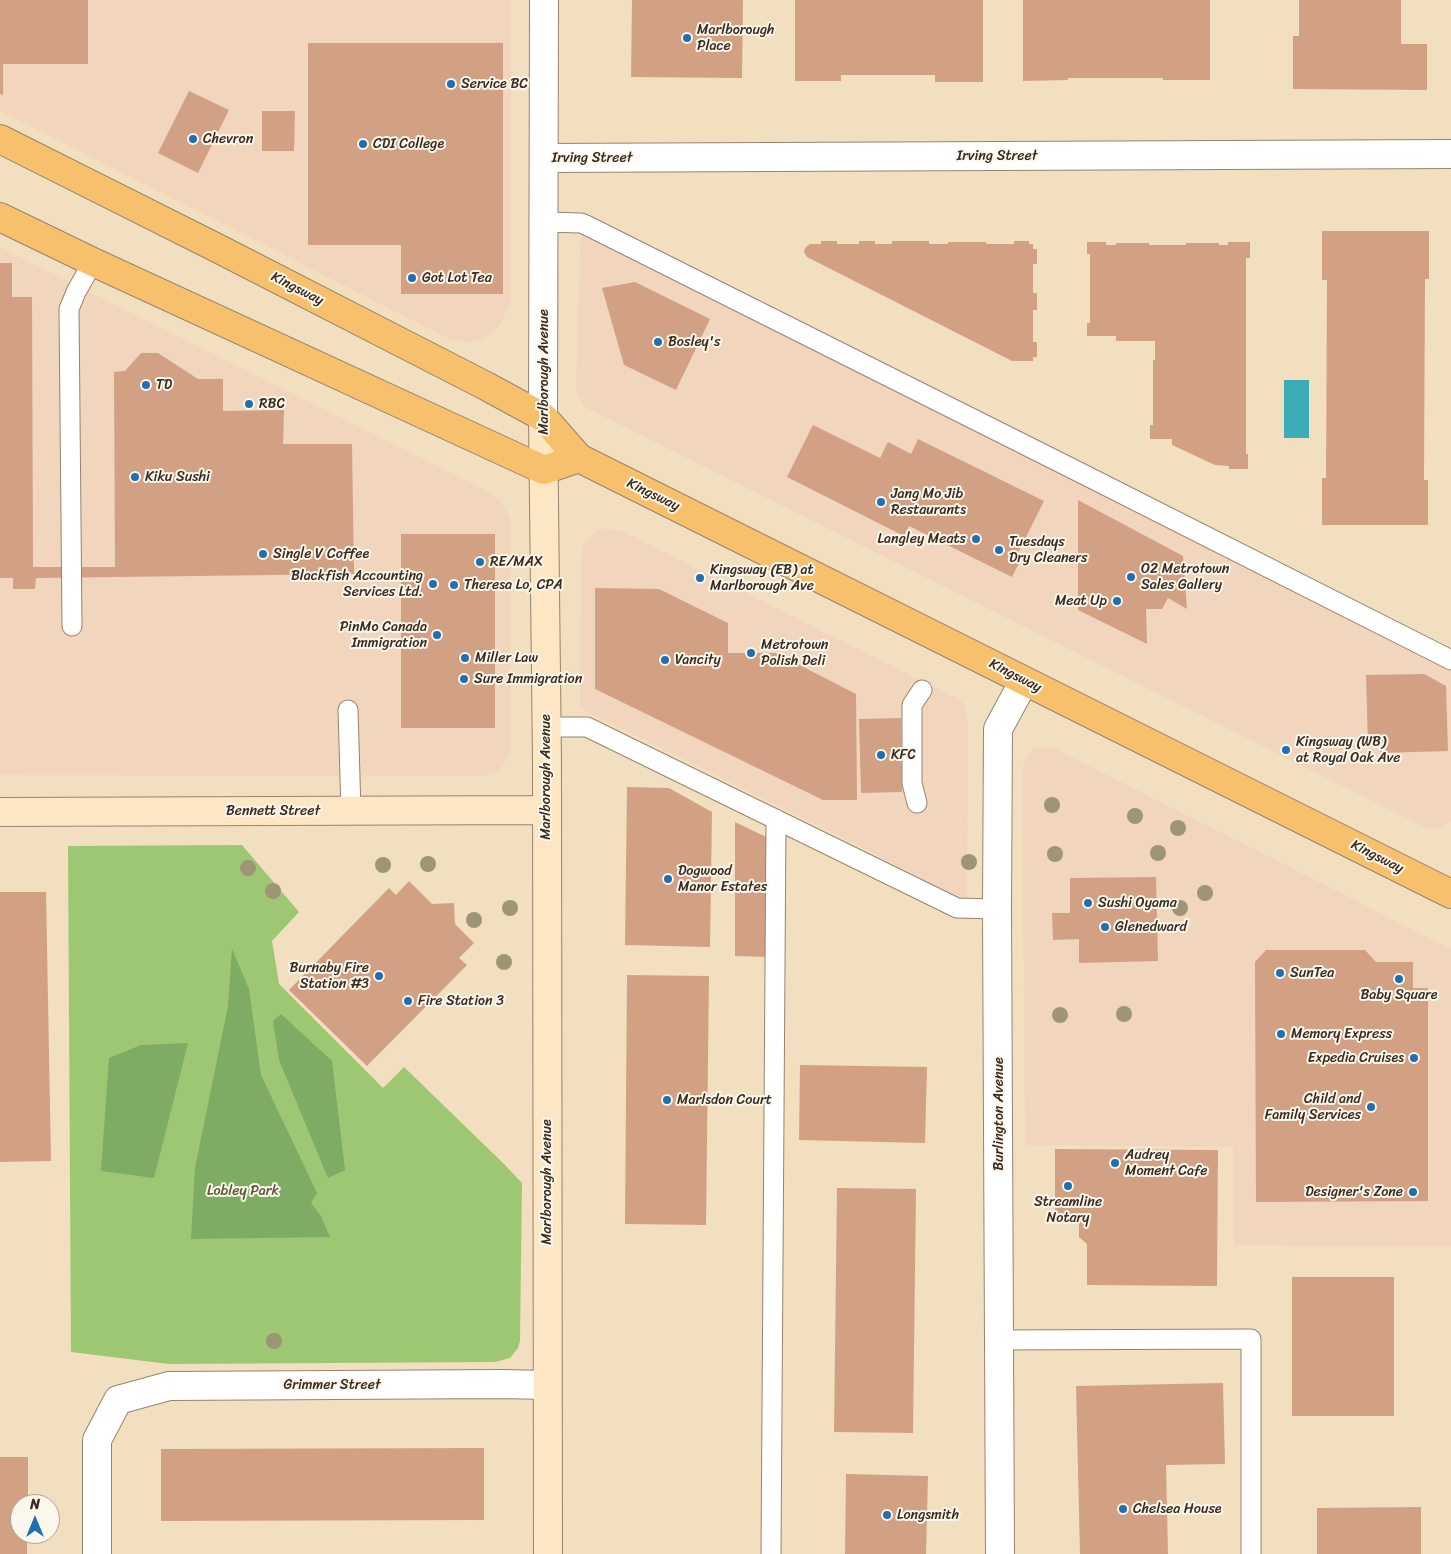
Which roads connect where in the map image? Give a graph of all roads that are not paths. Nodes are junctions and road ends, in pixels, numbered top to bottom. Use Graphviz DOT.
graph roads {
  1 [pos="544,0"];
  2 [pos="0,139"];
  3 [pos="1451,154"];
  4 [pos="544,158"];
  5 [pos="0,217"];
  6 [pos="544,222"];
  7 [pos="93,262"];
  8 [pos="543,417"];
  9 [pos="579,458"];
  10 [pos="544,470"];
  11 [pos="72,626"];
  12 [pos="1451,660"];
  13 [pos="1024,681"];
  14 [pos="922,690"];
  15 [pos="348,710"];
  16 [pos="546,727"];
  17 [pos="917,803"];
  18 [pos="546,810"];
  19 [pos="351,811"];
  20 [pos="0,812"];
  21 [pos="776,819"];
  22 [pos="1451,894"];
  23 [pos="997,909"];
  24 [pos="999,1340"];
  25 [pos="548,1385"];
  26 [pos="97,1554"];
  27 [pos="548,1554"];
  28 [pos="771,1554"];
  29 [pos="1000,1554"];
  30 [pos="1251,1554"];
  1 -- 4 [label="street, Marlborough Avenue"];
  2 -- 8 [label="main road, Kingsway"];
  3 -- 4 [label="street, Irving Street"];
  4 -- 6 [label="street, Marlborough Avenue"];
  5 -- 7 [label="main road"];
  6 -- 8 [label="street, Marlborough Avenue"];
  6 -- 12 [label="lane"];
  7 -- 10 [label="main road"];
  7 -- 11 [label="lane"];
  8 -- 9 [label="main road, Kingsway"];
  8 -- 10 [label="street, Marlborough Avenue"];
  9 -- 10 [label="main road"];
  9 -- 13 [label="main road, Kingsway"];
  10 -- 16 [label="street, Marlborough Avenue"];
  13 -- 22 [label="main road, Kingsway"];
  13 -- 23 [label="street, Burlington Avenue"];
  14 -- 17 [label="lane"];
  15 -- 19 [label="lane"];
  16 -- 18 [label="street, Marlborough Avenue"];
  16 -- 21 [label="lane"];
  18 -- 19 [label="street, Bennett Street"];
  18 -- 25 [label="street, Marlborough Avenue"];
  19 -- 20 [label="street, Bennett Street"];
  21 -- 23 [label="lane"];
  21 -- 28 [label="lane"];
  23 -- 24 [label="street, Burlington Avenue"];
  24 -- 29 [label="street, Burlington Avenue"];
  24 -- 30 [label="lane"];
  25 -- 26 [label="street, Grimmer Street"];
  25 -- 27 [label="street, Marlborough Avenue"];
}
